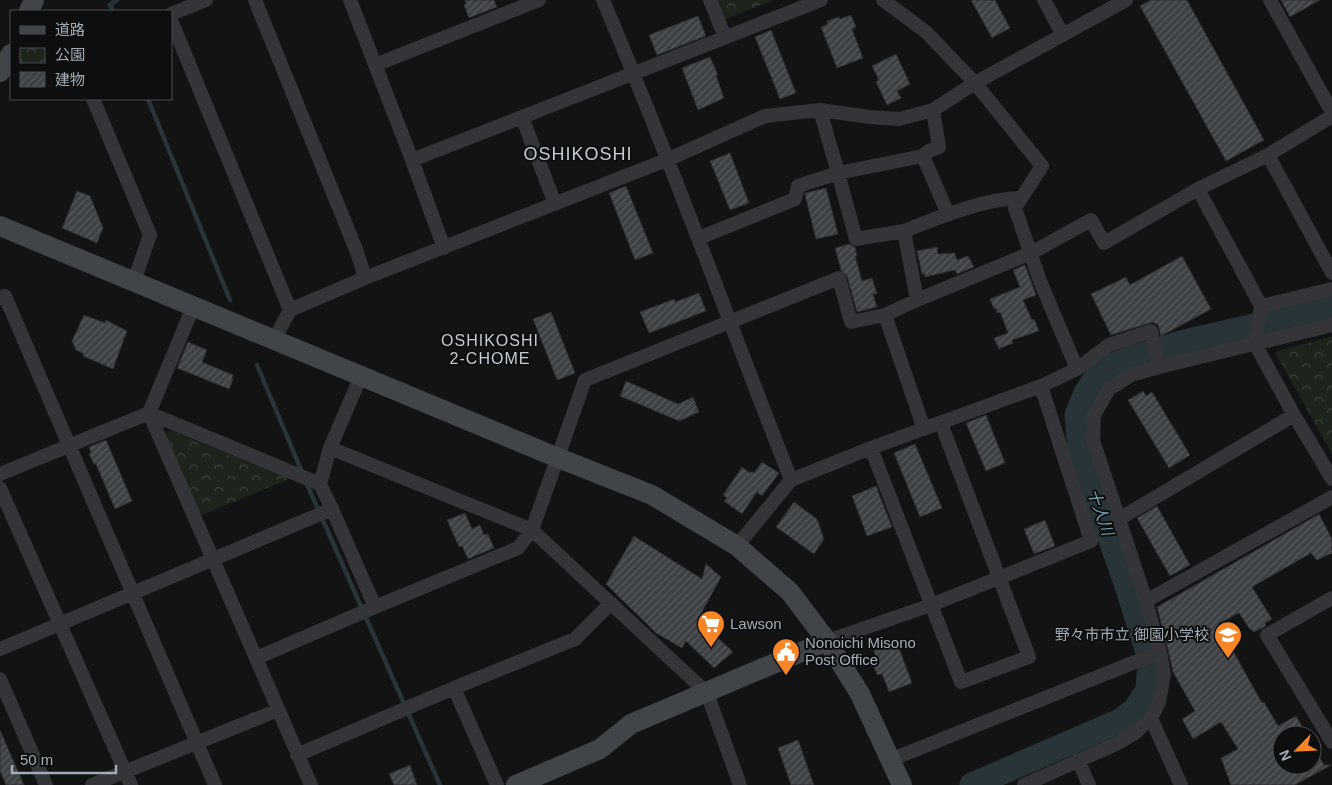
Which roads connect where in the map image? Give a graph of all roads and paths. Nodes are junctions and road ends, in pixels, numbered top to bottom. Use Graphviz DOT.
graph roads {
  1 [pos="206,0"];
  2 [pos="255,0"];
  3 [pos="350,0"];
  4 [pos="539,0"];
  5 [pos="604,0"];
  6 [pos="710,0"];
  7 [pos="821,0"];
  8 [pos="883,0"];
  9 [pos="1044,0"];
  10 [pos="1126,0"];
  11 [pos="1270,0"];
  12 [pos="172,14"];
  13 [pos="172,22"];
  14 [pos="1063,35"];
  15 [pos="725,38"];
  16 [pos="10,57"];
  17 [pos="375,65"];
  18 [pos="0,72"];
  19 [pos="634,73"];
  20 [pos="975,83"];
  21 [pos="93,100"];
  22 [pos="820,110"];
  23 [pos="932,110"];
  24 [pos="1332,112"];
  25 [pos="1332,116"];
  26 [pos="522,117"];
  27 [pos="1268,155"];
  28 [pos="923,156"];
  29 [pos="669,158"];
  30 [pos="412,160"];
  31 [pos="838,173"];
  32 [pos="1198,189"];
  33 [pos="1021,198"];
  34 [pos="555,204"];
  35 [pos="948,214"];
  36 [pos="0,226"];
  37 [pos="904,231"];
  38 [pos="699,238"];
  39 [pos="444,248"];
  40 [pos="1030,253"];
  41 [pos="1332,272"];
  42 [pos="365,278"];
  43 [pos="134,281"];
  44 [pos="1332,289"];
  45 [pos="0,298"];
  46 [pos="918,300"];
  47 [pos="193,307"];
  48 [pos="290,310"];
  49 [pos="1261,310"];
  50 [pos="885,315"];
  51 [pos="730,323"];
  52 [pos="1332,325"];
  53 [pos="274,340"];
  54 [pos="1256,340"];
  55 [pos="1158,364"];
  56 [pos="1077,369"];
  57 [pos="361,376"];
  58 [pos="1041,386"];
  59 [pos="149,413"];
  60 [pos="1294,415"];
  61 [pos="941,424"];
  62 [pos="924,430"];
  63 [pos="69,445"];
  64 [pos="330,448"];
  65 [pos="871,448"];
  66 [pos="556,457"];
  67 [pos="0,474"];
  68 [pos="1332,479"];
  69 [pos="791,480"];
  70 [pos="317,482"];
  71 [pos="0,488"];
  72 [pos="1332,498"];
  73 [pos="325,512"];
  74 [pos="1119,519"];
  75 [pos="532,530"];
  76 [pos="737,546"];
  77 [pos="213,559"];
  78 [pos="999,578"];
  79 [pos="132,593"];
  80 [pos="1332,598"];
  81 [pos="1146,601"];
  82 [pos="612,603"];
  83 [pos="931,605"];
  84 [pos="367,610"];
  85 [pos="59,624"];
  86 [pos="827,641"];
  87 [pos="0,649"];
  88 [pos="1156,654"];
  89 [pos="256,658"];
  90 [pos="0,680"];
  91 [pos="454,688"];
  92 [pos="707,693"];
  93 [pos="278,710"];
  94 [pos="1151,718"];
  95 [pos="1332,742"];
  96 [pos="197,743"];
  97 [pos="297,755"];
  98 [pos="890,760"];
  99 [pos="1078,760"];
  100 [pos="126,772"];
  101 [pos="46,785"];
  102 [pos="92,785"];
  103 [pos="131,785"];
  104 [pos="216,785"];
  105 [pos="311,785"];
  106 [pos="496,785"];
  107 [pos="516,785"];
  108 [pos="740,785"];
  109 [pos="902,785"];
  110 [pos="1024,785"];
  111 [pos="1090,785"];
  112 [pos="1181,785"];
  1 -- 12 [label="street"];
  2 -- 42 [label="street"];
  3 -- 17 [label="street"];
  4 -- 17 [label="street"];
  5 -- 19 [label="street"];
  6 -- 15 [label="street"];
  7 -- 15 [label="street"];
  8 -- 20 [label="street"];
  9 -- 14 [label="street"];
  10 -- 14 [label="street"];
  11 -- 24 [label="street"];
  13 -- 48 [label="street"];
  14 -- 20 [label="street"];
  15 -- 19 [label="street"];
  16 -- 18 [label="street"];
  17 -- 30 [label="street"];
  19 -- 26 [label="street"];
  19 -- 29 [label="street"];
  20 -- 23 [label="street"];
  20 -- 33 [label="street"];
  21 -- 43 [label="street"];
  22 -- 23 [label="street"];
  22 -- 29 [label="street"];
  22 -- 31 [label="street"];
  23 -- 28 [label="street"];
  25 -- 27 [label="street"];
  26 -- 30 [label="street"];
  26 -- 34 [label="street"];
  27 -- 32 [label="street"];
  27 -- 41 [label="street"];
  28 -- 31 [label="street"];
  28 -- 35 [label="street"];
  29 -- 34 [label="street"];
  29 -- 38 [label="street"];
  30 -- 39 [label="street"];
  31 -- 37 [label="street"];
  31 -- 38 [label="street"];
  32 -- 40 [label="street"];
  32 -- 49 [label="street"];
  33 -- 35 [label="street"];
  33 -- 40 [label="street"];
  34 -- 39 [label="street"];
  35 -- 37 [label="street"];
  36 -- 43 [label="street"];
  37 -- 46 [label="street"];
  38 -- 51 [label="street"];
  39 -- 42 [label="street"];
  40 -- 46 [label="street"];
  40 -- 56 [label="street"];
  42 -- 48 [label="street"];
  43 -- 47 [label="street"];
  44 -- 49 [label="street"];
  45 -- 63 [label="street"];
  46 -- 50 [label="street"];
  47 -- 53 [label="street"];
  47 -- 59 [label="street"];
  48 -- 53 [label="street"];
  49 -- 54 [label="street"];
  50 -- 51 [label="street"];
  50 -- 62 [label="street"];
  51 -- 66 [label="street"];
  51 -- 69 [label="street"];
  52 -- 54 [label="street"];
  53 -- 57 [label="street"];
  54 -- 55 [label="street"];
  54 -- 60 [label="street"];
  55 -- 56 [label="street"];
  55 -- 74 [label="street"];
  56 -- 58 [label="street"];
  57 -- 64 [label="street"];
  57 -- 66 [label="street"];
  58 -- 61 [label="street"];
  58 -- 78 [label="street"];
  59 -- 63 [label="street"];
  59 -- 70 [label="street"];
  59 -- 77 [label="street"];
  60 -- 68 [label="street"];
  60 -- 74 [label="street"];
  61 -- 62 [label="street"];
  61 -- 78 [label="street"];
  62 -- 65 [label="street"];
  63 -- 67 [label="street"];
  63 -- 79 [label="street"];
  64 -- 70 [label="street"];
  64 -- 75 [label="street"];
  65 -- 69 [label="street"];
  65 -- 83 [label="street"];
  66 -- 75 [label="street"];
  66 -- 76 [label="street"];
  69 -- 76 [label="street"];
  70 -- 73 [label="street"];
  71 -- 85 [label="street"];
  72 -- 81 [label="street"];
  73 -- 77 [label="street"];
  73 -- 84 [label="street"];
  74 -- 81 [label="street"];
  75 -- 82 [label="street"];
  75 -- 84 [label="street"];
  76 -- 86 [label="street"];
  77 -- 79 [label="street"];
  77 -- 89 [label="street"];
  78 -- 83 [label="street"];
  78 -- 83 [label="street"];
  79 -- 85 [label="street"];
  79 -- 96 [label="street"];
  80 -- 95 [label="street"];
  81 -- 88 [label="street"];
  82 -- 91 [label="street"];
  82 -- 92 [label="street"];
  83 -- 86 [label="street"];
  84 -- 89 [label="street"];
  85 -- 87 [label="street"];
  85 -- 100 [label="street"];
  86 -- 92 [label="street"];
  86 -- 98 [label="street"];
  88 -- 94 [label="street"];
  88 -- 98 [label="street"];
  89 -- 93 [label="street"];
  90 -- 101 [label="street"];
  91 -- 97 [label="street"];
  91 -- 106 [label="street"];
  92 -- 107 [label="street"];
  92 -- 108 [label="street"];
  93 -- 96 [label="street"];
  93 -- 97 [label="street"];
  94 -- 99 [label="street"];
  94 -- 112 [label="street"];
  96 -- 100 [label="street"];
  96 -- 104 [label="street"];
  97 -- 105 [label="street"];
  98 -- 109 [label="street"];
  99 -- 110 [label="street"];
  99 -- 111 [label="street"];
  100 -- 102 [label="street"];
  100 -- 103 [label="street"];
}
